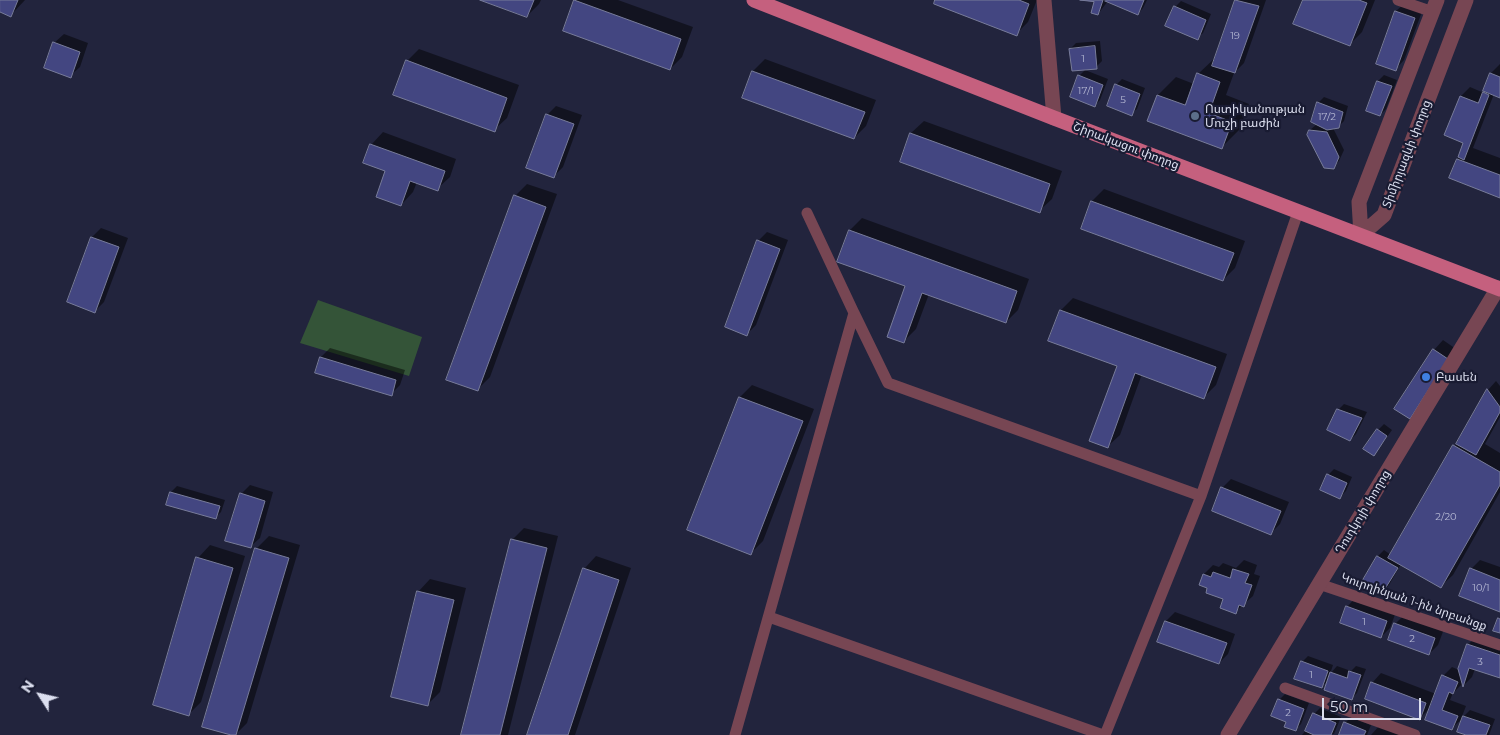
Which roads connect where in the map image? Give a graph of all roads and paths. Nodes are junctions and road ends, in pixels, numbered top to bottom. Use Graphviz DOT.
graph roads {
  1 [pos="1044,0"];
  2 [pos="1398,0"];
  3 [pos="1466,0"];
  4 [pos="764,2"];
  5 [pos="1435,6"];
  6 [pos="1416,60"];
  7 [pos="1440,69"];
  8 [pos="1054,118"];
  9 [pos="1298,212"];
  10 [pos="806,213"];
  11 [pos="1361,235"];
  12 [pos="1499,288"];
  13 [pos="854,313"];
  14 [pos="1201,496"];
  15 [pos="1319,584"];
  16 [pos="769,617"];
  17 [pos="1500,645"];
  18 [pos="1285,688"];
  19 [pos="735,735"];
  20 [pos="1104,735"];
  21 [pos="1228,735"];
  22 [pos="1415,735"];
  1 -- 8 [label="street"];
  2 -- 5 [label="street"];
  3 -- 7 [label="street, Տիմիրյազևի փողոց"];
  4 -- 8 [label="main road, Շիրակացու փողոց"];
  5 -- 6 [label="street"];
  6 -- 7 [label="street"];
  6 -- 11 [label="street"];
  7 -- 11 [label="street, Տիմիրյազևի փողոց"];
  8 -- 9 [label="main road, Շիրակացու փողոց"];
  9 -- 11 [label="main road, Շիրակացու փողոց"];
  9 -- 14 [label="street"];
  10 -- 13 [label="street"];
  11 -- 12 [label="main road, Շիրակացու փողոց"];
  12 -- 15 [label="street, Դուդկոյի փողոց"];
  13 -- 14 [label="street"];
  13 -- 16 [label="street"];
  14 -- 20 [label="street"];
  15 -- 17 [label="street, Կուրղինյան 1-ին նրբանցք"];
  15 -- 21 [label="street, Դուդկոյի փողոց"];
  16 -- 19 [label="street"];
  16 -- 20 [label="street"];
  18 -- 22 [label="street"];
}
